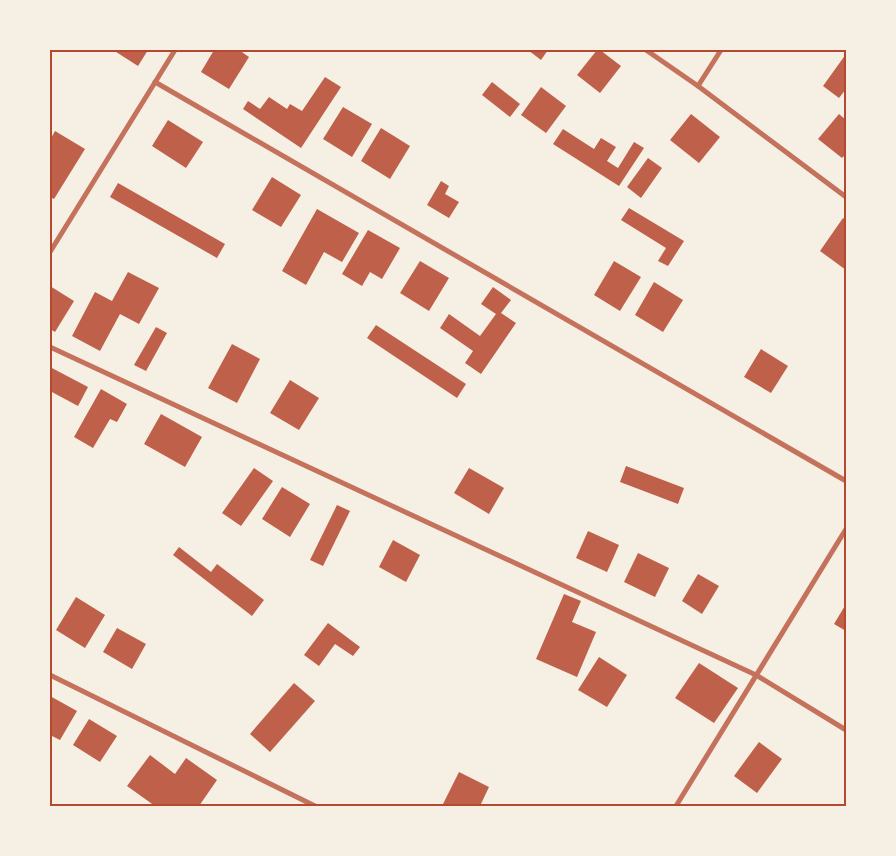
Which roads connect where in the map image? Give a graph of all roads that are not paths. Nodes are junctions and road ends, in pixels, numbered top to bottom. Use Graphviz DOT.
graph roads {
  1 [pos="176,50"];
  2 [pos="646,50"];
  3 [pos="721,50"];
  4 [pos="155,82"];
  5 [pos="698,86"];
  6 [pos="846,197"];
  7 [pos="50,252"];
  8 [pos="50,347"];
  9 [pos="846,481"];
  10 [pos="846,529"];
  11 [pos="756,675"];
  12 [pos="50,676"];
  13 [pos="846,730"];
  14 [pos="315,806"];
  15 [pos="676,806"];
  1 -- 4 [label="street"];
  2 -- 5 [label="street"];
  3 -- 5 [label="street"];
  4 -- 7 [label="street"];
  4 -- 9 [label="street"];
  5 -- 6 [label="street"];
  8 -- 11 [label="street"];
  10 -- 11 [label="street"];
  11 -- 13 [label="street"];
  11 -- 15 [label="street"];
  12 -- 14 [label="street"];
}
